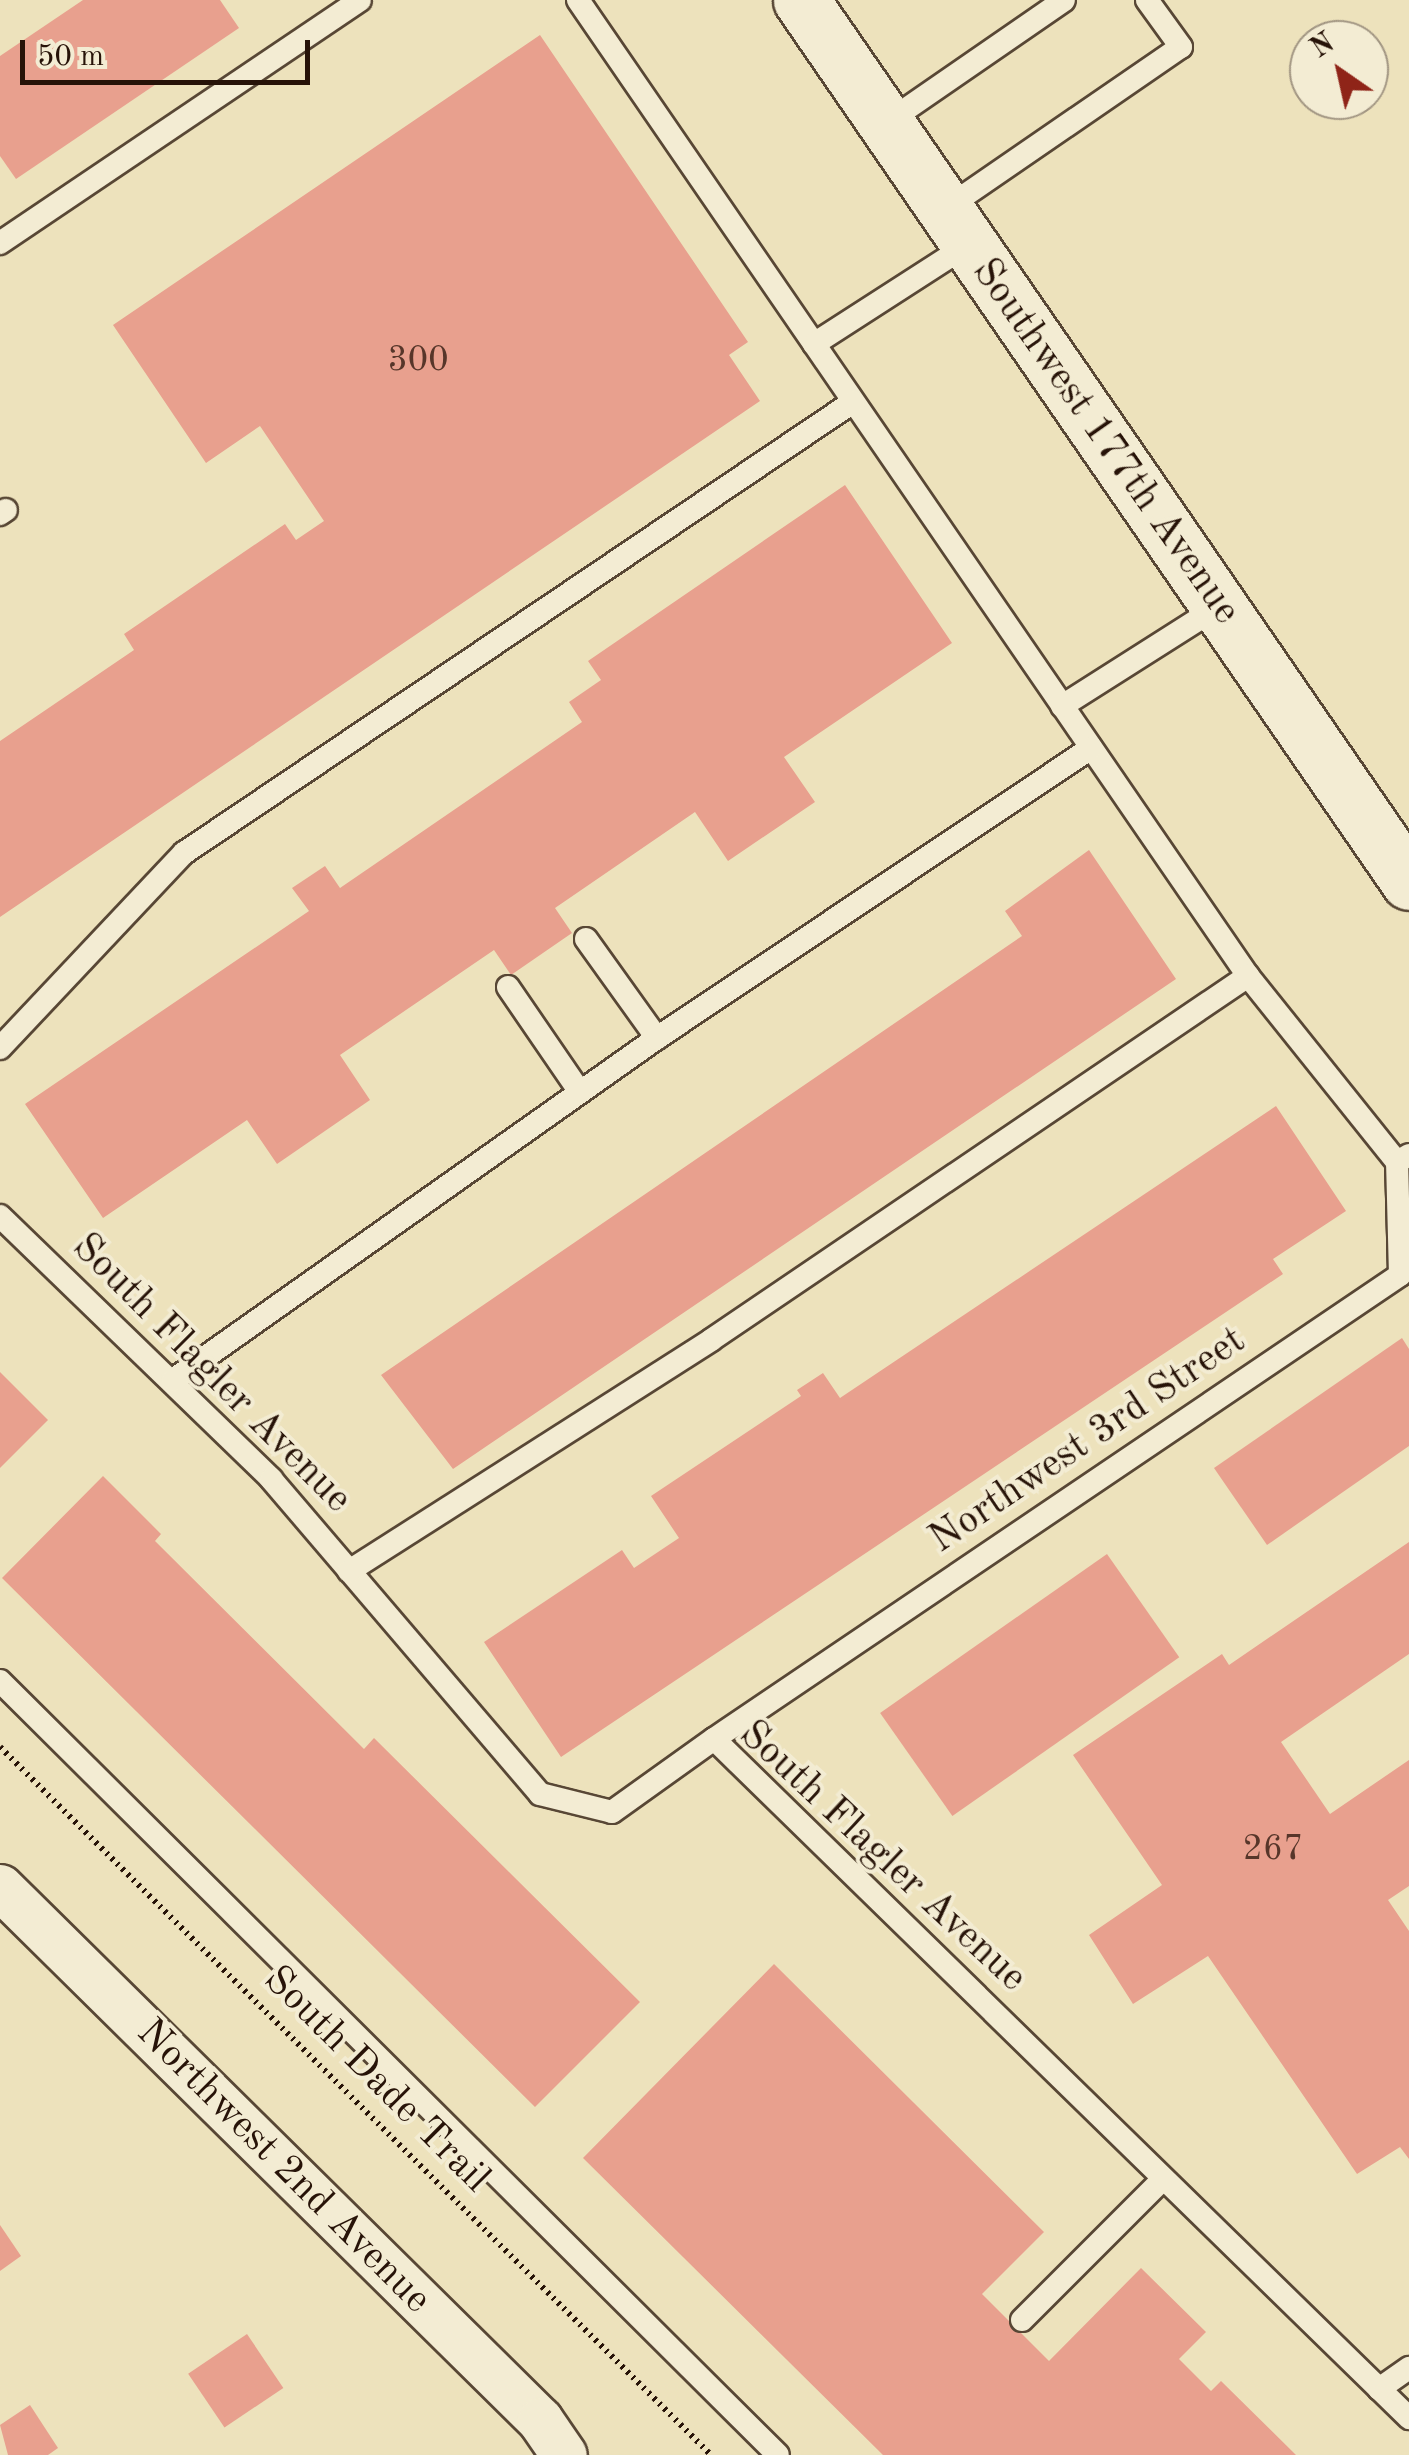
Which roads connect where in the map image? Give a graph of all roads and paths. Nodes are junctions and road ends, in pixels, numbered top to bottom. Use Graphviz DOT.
graph roads {
  1 [pos="360,0"];
  2 [pos="578,0"];
  3 [pos="801,0"];
  4 [pos="1064,0"];
  5 [pos="1147,0"];
  6 [pos="886,123"];
  7 [pos="957,226"];
  8 [pos="0,243"];
  9 [pos="814,344"];
  10 [pos="854,402"];
  11 [pos="1218,607"];
  12 [pos="1062,706"];
  13 [pos="1091,748"];
  14 [pos="1409,882"];
  15 [pos="586,939"];
  16 [pos="1248,976"];
  17 [pos="508,987"];
  18 [pos="658,1038"];
  19 [pos="0,1048"];
  20 [pos="580,1092"];
  21 [pos="1403,1158"];
  22 [pos="0,1216"];
  23 [pos="1404,1282"];
  24 [pos="172,1380"];
  25 [pos="349,1570"];
  26 [pos="0,1681"];
  27 [pos="714,1740"];
  28 [pos="0,1748"];
  29 [pos="0,1887"];
  30 [pos="1164,2179"];
  31 [pos="1022,2320"];
  32 [pos="1409,2368"];
  33 [pos="1379,2389"];
  34 [pos="1409,2418"];
  35 [pos="565,2452"];
  36 [pos="710,2455"];
  37 [pos="778,2455"];
  1 -- 8 [label="lane"];
  2 -- 9 [label="lane"];
  3 -- 6 [label="main road, Southwest 177th Avenue"];
  4 -- 6 [label="lane"];
  5 -- 7 [label="lane"];
  6 -- 7 [label="main road, Southwest 177th Avenue"];
  7 -- 9 [label="lane"];
  7 -- 11 [label="main road, Southwest 177th Avenue"];
  9 -- 10 [label="lane"];
  10 -- 12 [label="lane"];
  10 -- 19 [label="lane"];
  11 -- 12 [label="lane"];
  11 -- 14 [label="main road, Southwest 177th Avenue"];
  12 -- 13 [label="lane"];
  13 -- 16 [label="lane"];
  13 -- 18 [label="lane"];
  15 -- 18 [label="lane"];
  16 -- 21 [label="lane"];
  16 -- 25 [label="lane"];
  17 -- 20 [label="lane"];
  18 -- 20 [label="lane"];
  20 -- 24 [label="lane"];
  21 -- 23 [label="lane, Northwest 3rd Street"];
  22 -- 24 [label="lane, South Flagler Avenue"];
  23 -- 27 [label="lane, Northwest 3rd Street"];
  24 -- 25 [label="lane, South Flagler Avenue"];
  25 -- 27 [label="lane, South Flagler Avenue"];
  26 -- 37 [label="lane"];
  27 -- 30 [label="lane, South Flagler Avenue"];
  28 -- 36 [label="path, South Dade Trail"];
  29 -- 35 [label="street, Northwest 2nd Avenue"];
  30 -- 31 [label="lane"];
  30 -- 33 [label="lane, South Flagler Avenue"];
  32 -- 33 [label="lane"];
  33 -- 34 [label="lane, South Flagler Avenue"];
}
